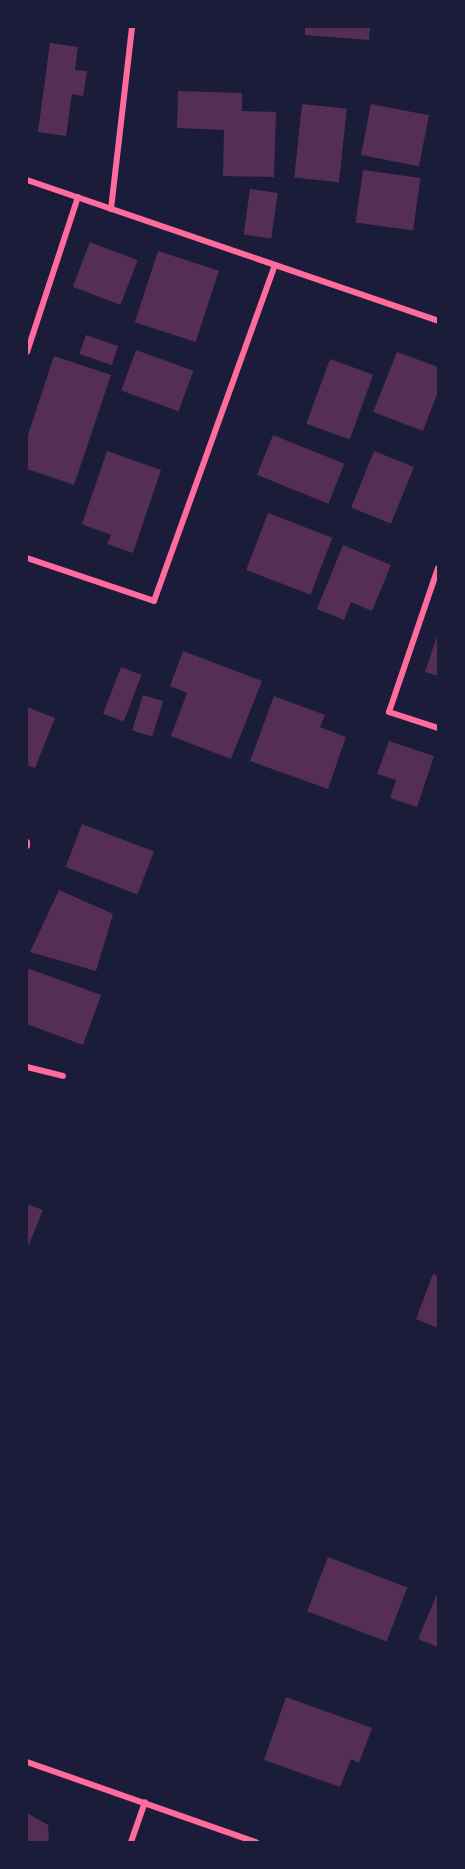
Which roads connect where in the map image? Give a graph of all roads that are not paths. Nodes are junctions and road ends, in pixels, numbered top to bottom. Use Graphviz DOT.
graph roads {
  1 [pos="132,27"];
  2 [pos="27,180"];
  3 [pos="78,197"];
  4 [pos="111,208"];
  5 [pos="275,265"];
  6 [pos="438,321"];
  7 [pos="27,352"];
  8 [pos="27,558"];
  9 [pos="438,568"];
  10 [pos="438,728"];
  11 [pos="27,1067"];
  12 [pos="63,1076"];
  13 [pos="27,1762"];
  14 [pos="145,1802"];
  15 [pos="131,1842"];
  16 [pos="256,1842"];
  1 -- 4 [label="street"];
  2 -- 3 [label="street"];
  3 -- 4 [label="street"];
  3 -- 7 [label="street"];
  4 -- 5 [label="street"];
  5 -- 6 [label="street"];
  5 -- 8 [label="street"];
  9 -- 10 [label="street"];
  11 -- 12 [label="street"];
  13 -- 14 [label="street"];
  14 -- 15 [label="street"];
  14 -- 16 [label="street"];
}
